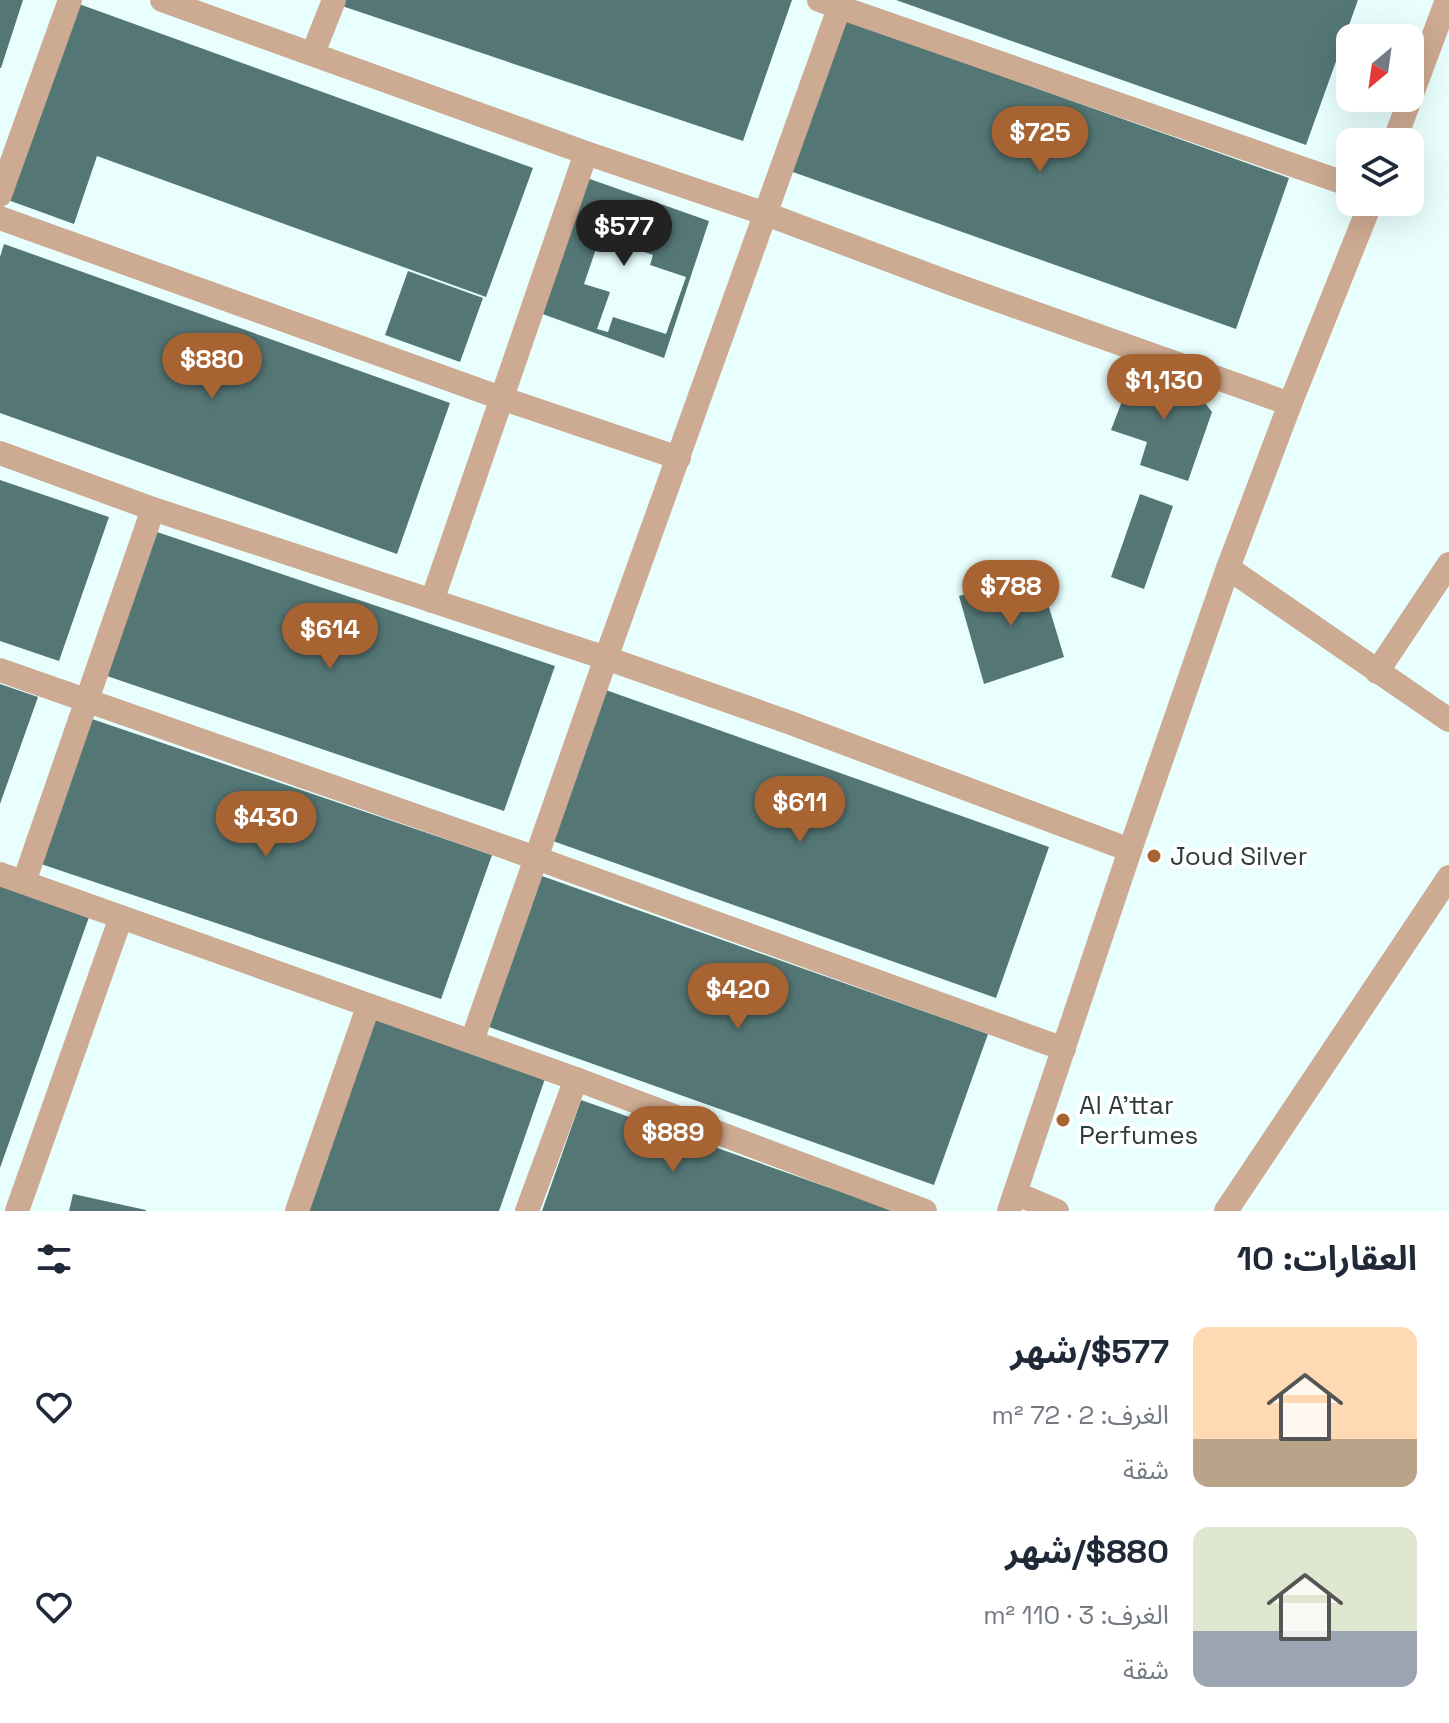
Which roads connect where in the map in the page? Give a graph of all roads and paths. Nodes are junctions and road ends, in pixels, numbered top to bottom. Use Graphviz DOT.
graph roads {
  1 [pos="70,0"];
  2 [pos="162,0"];
  3 [pos="334,0"];
  4 [pos="834,2"];
  5 [pos="1441,4"];
  6 [pos="313,53"];
  7 [pos="1399,128"];
  8 [pos="586,153"];
  9 [pos="1336,180"];
  10 [pos="0,195"];
  11 [pos="766,214"];
  12 [pos="1365,216"];
  13 [pos="0,218"];
  14 [pos="501,398"];
  15 [pos="1290,404"];
  16 [pos="0,453"];
  17 [pos="679,458"];
  18 [pos="153,509"];
  19 [pos="1449,564"];
  20 [pos="1228,568"];
  21 [pos="432,601"];
  22 [pos="606,658"];
  23 [pos="0,670"];
  24 [pos="1377,672"];
  25 [pos="86,700"];
  26 [pos="1449,720"];
  27 [pos="1130,850"];
  28 [pos="536,858"];
  29 [pos="0,874"];
  30 [pos="1449,877"];
  31 [pos="24,882"];
  32 [pos="121,917"];
  33 [pos="368,1007"];
  34 [pos="472,1041"];
  35 [pos="1064,1049"];
  36 [pos="576,1079"];
  37 [pos="1012,1202"];
  38 [pos="17,1211"];
  39 [pos="297,1211"];
  40 [pos="527,1211"];
  41 [pos="925,1211"];
  42 [pos="1057,1211"];
  43 [pos="1226,1211"];
  1 -- 10 [label="street"];
  2 -- 6 [label="street"];
  3 -- 6 [label="street"];
  4 -- 9 [label="street"];
  4 -- 11 [label="street"];
  5 -- 7 [label="street"];
  6 -- 8 [label="street"];
  8 -- 11 [label="street"];
  8 -- 14 [label="street"];
  11 -- 15 [label="street"];
  11 -- 17 [label="street"];
  12 -- 15 [label="street"];
  13 -- 14 [label="street"];
  14 -- 17 [label="street"];
  14 -- 21 [label="street"];
  15 -- 20 [label="street"];
  16 -- 18 [label="street"];
  17 -- 22 [label="street"];
  18 -- 21 [label="street"];
  18 -- 25 [label="street"];
  19 -- 24 [label="street"];
  20 -- 24 [label="street"];
  20 -- 27 [label="street"];
  21 -- 22 [label="street"];
  22 -- 27 [label="street"];
  22 -- 28 [label="street"];
  23 -- 25 [label="street"];
  24 -- 26 [label="street"];
  25 -- 28 [label="street"];
  25 -- 31 [label="street"];
  27 -- 35 [label="street"];
  28 -- 34 [label="street"];
  28 -- 35 [label="street"];
  29 -- 31 [label="street"];
  30 -- 43 [label="street"];
  31 -- 32 [label="street"];
  32 -- 33 [label="street"];
  32 -- 38 [label="street"];
  33 -- 34 [label="street"];
  33 -- 39 [label="street"];
  34 -- 36 [label="street"];
  35 -- 37 [label="street"];
  36 -- 40 [label="street"];
  36 -- 41 [label="street"];
  37 -- 42 [label="street"];
}
